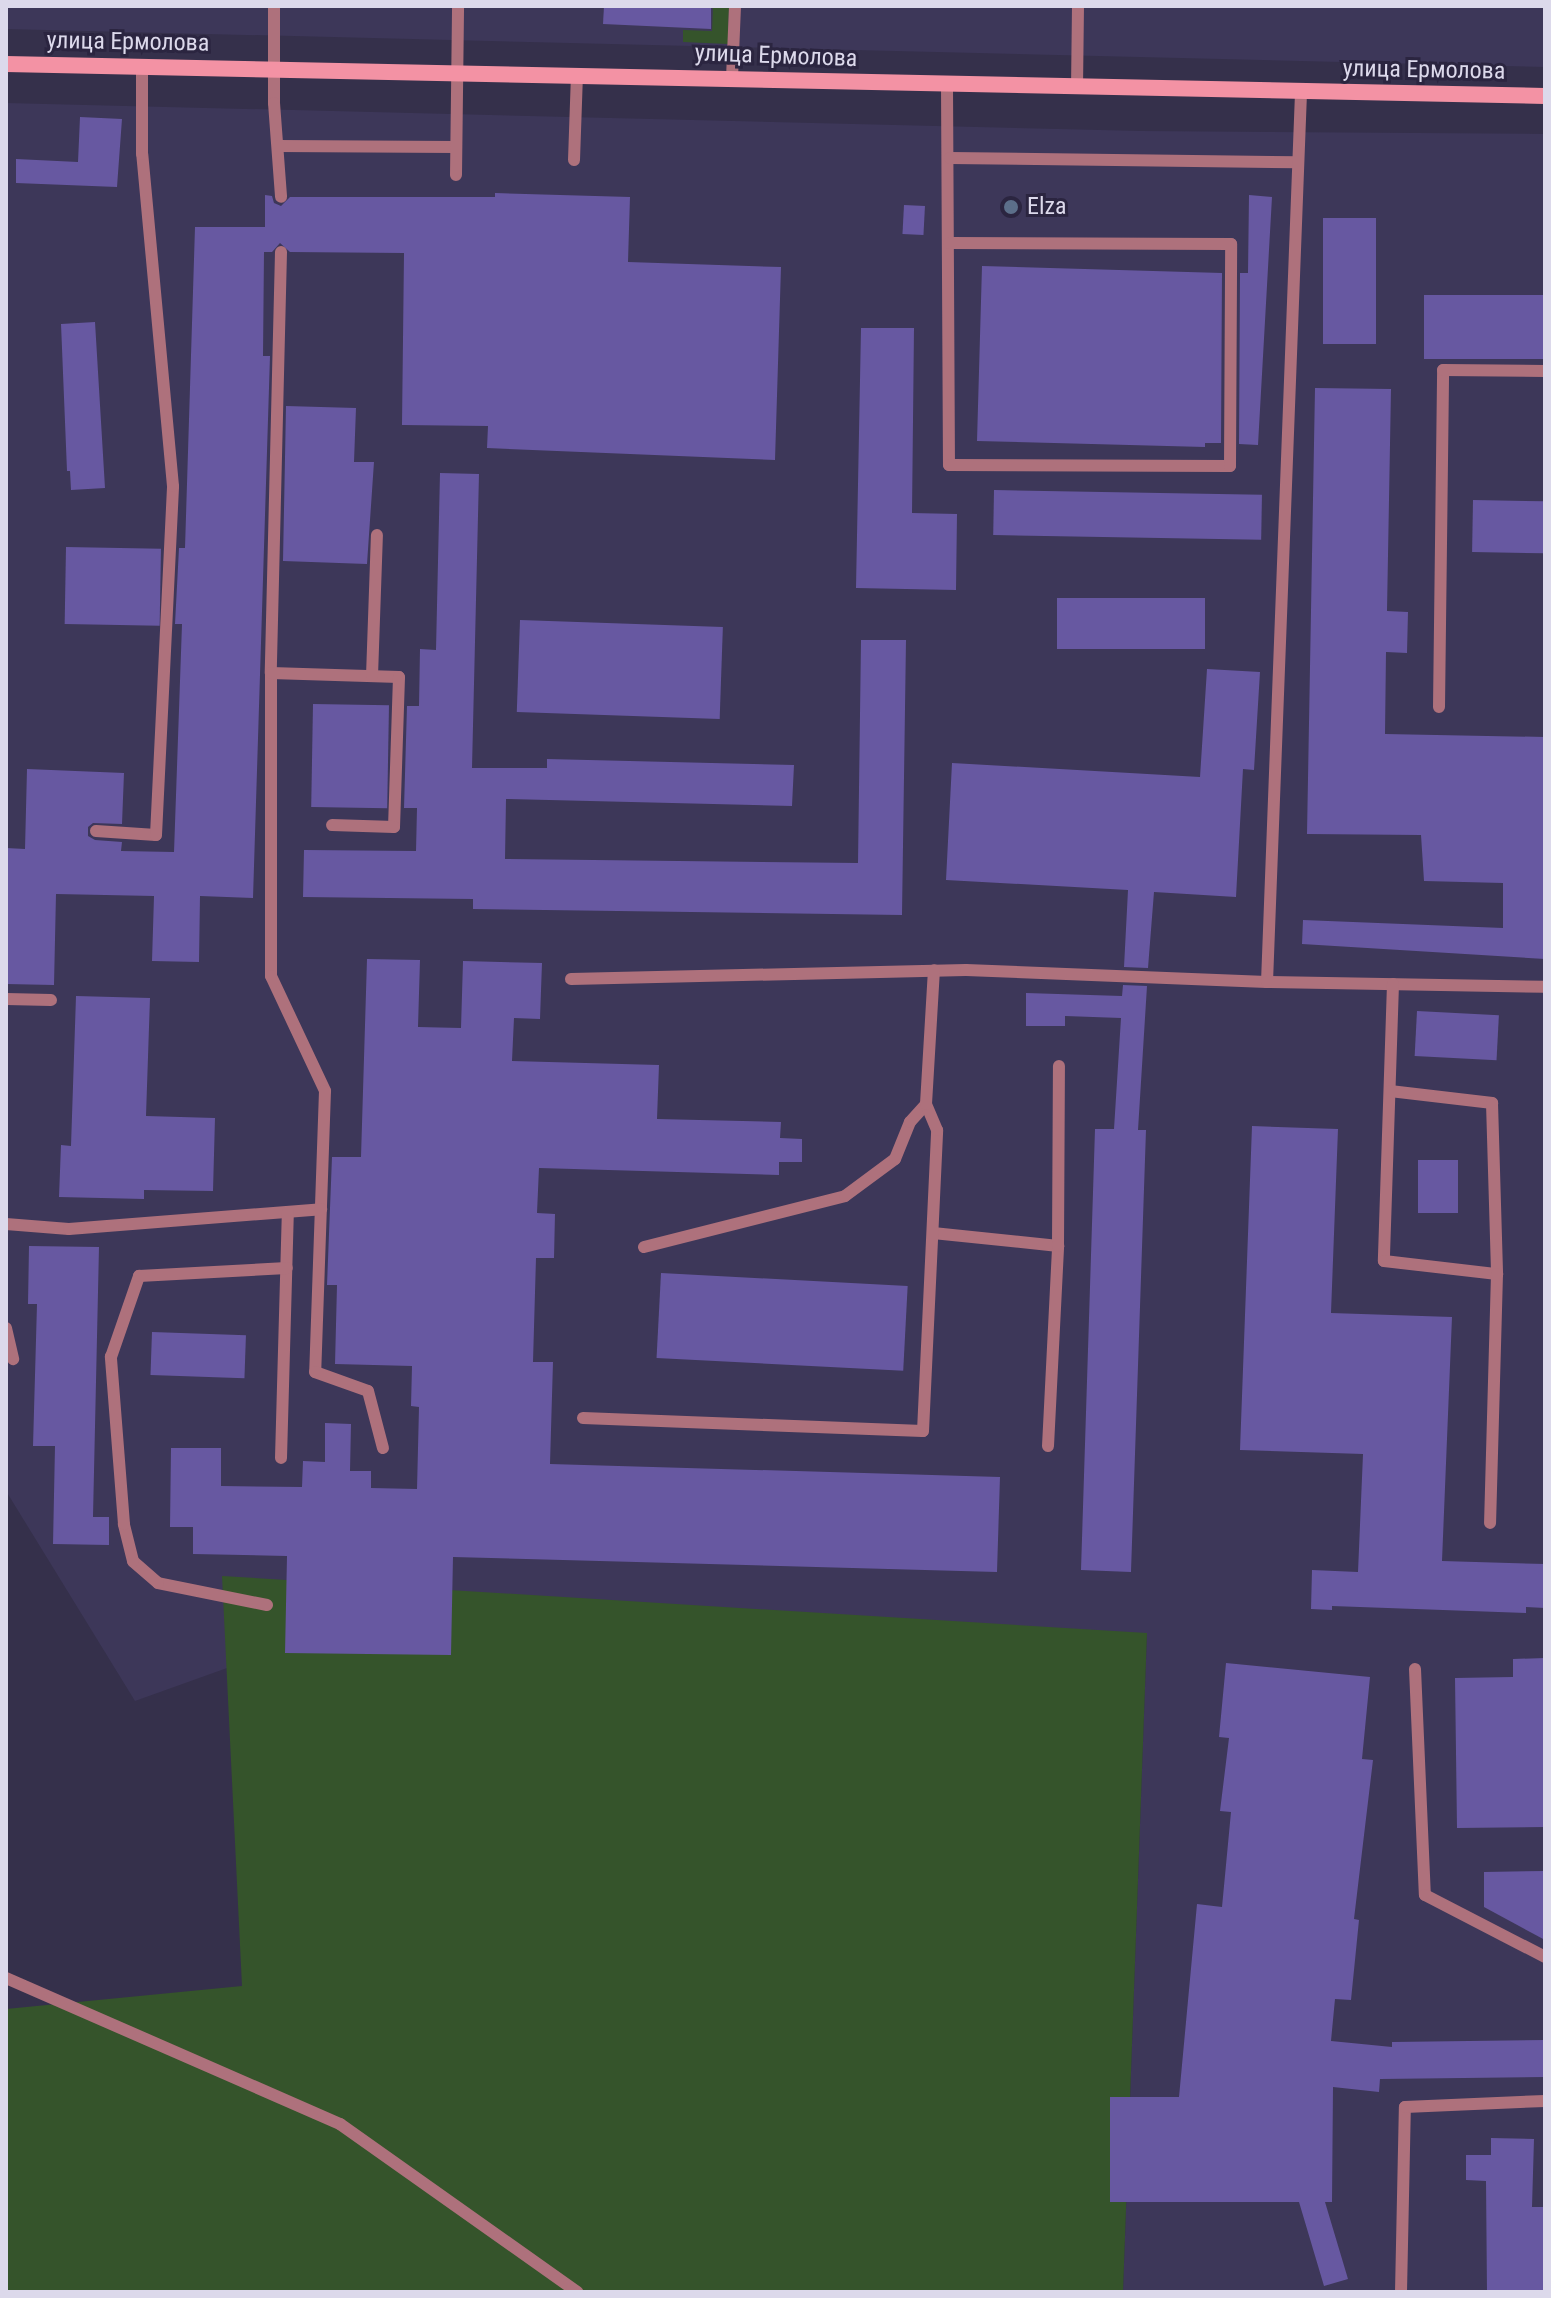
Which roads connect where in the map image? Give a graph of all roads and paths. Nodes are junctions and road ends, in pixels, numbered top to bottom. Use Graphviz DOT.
graph roads {
  1 [pos="274,6"];
  2 [pos="458,6"];
  3 [pos="735,6"];
  4 [pos="1078,6"];
  5 [pos="6,64"];
  6 [pos="142,66"];
  7 [pos="273,68"];
  8 [pos="458,73"];
  9 [pos="577,75"];
  10 [pos="732,78"];
  11 [pos="947,86"];
  12 [pos="1077,88"];
  13 [pos="1301,91"];
  14 [pos="1545,96"];
  15 [pos="278,146"];
  16 [pos="456,147"];
  17 [pos="950,158"];
  18 [pos="574,160"];
  19 [pos="1298,162"];
  20 [pos="456,175"];
  21 [pos="281,197"];
  22 [pos="949,243"];
  23 [pos="281,252"];
  24 [pos="1545,371"];
  25 [pos="377,535"];
  26 [pos="271,673"];
  27 [pos="372,676"];
  28 [pos="1439,707"];
  29 [pos="332,825"];
  30 [pos="96,831"];
  31 [pos="934,970"];
  32 [pos="571,979"];
  33 [pos="1267,982"];
  34 [pos="1393,984"];
  35 [pos="1545,987"];
  36 [pos="6,999"];
  37 [pos="51,1000"];
  38 [pos="1059,1066"];
  39 [pos="1390,1091"];
  40 [pos="926,1104"];
  41 [pos="321,1209"];
  42 [pos="288,1212"];
  43 [pos="6,1224"];
  44 [pos="933,1233"];
  45 [pos="1058,1246"];
  46 [pos="644,1247"];
  47 [pos="287,1268"];
  48 [pos="1497,1274"];
  49 [pos="6,1328"];
  50 [pos="13,1359"];
  51 [pos="583,1418"];
  52 [pos="1048,1446"];
  53 [pos="383,1448"];
  54 [pos="281,1458"];
  55 [pos="1490,1523"];
  56 [pos="267,1605"];
  57 [pos="1415,1669"];
  58 [pos="1545,1957"];
  59 [pos="6,1978"];
  60 [pos="1545,2101"];
  61 [pos="577,2292"];
  62 [pos="1401,2292"];
  1 -- 7 [label="lane"];
  2 -- 8 [label="lane"];
  3 -- 10 [label="lane"];
  4 -- 12 [label="lane"];
  5 -- 6 [label="main road, улица Ермолова"];
  6 -- 7 [label="main road, улица Ермолова"];
  6 -- 30 [label="lane"];
  7 -- 8 [label="main road, улица Ермолова"];
  7 -- 15 [label="lane"];
  8 -- 9 [label="main road, улица Ермолова"];
  8 -- 16 [label="lane"];
  9 -- 10 [label="main road, улица Ермолова"];
  9 -- 18 [label="lane"];
  10 -- 11 [label="main road, улица Ермолова"];
  11 -- 12 [label="main road, улица Ермолова"];
  11 -- 17 [label="lane"];
  12 -- 13 [label="main road, улица Ермолова"];
  13 -- 14 [label="main road, улица Ермолова"];
  13 -- 19 [label="lane"];
  15 -- 16 [label="lane"];
  15 -- 21 [label="lane"];
  16 -- 20 [label="lane"];
  17 -- 19 [label="lane"];
  17 -- 22 [label="lane"];
  19 -- 33 [label="lane"];
  22 -- 22 [label="lane"];
  23 -- 26 [label="lane"];
  24 -- 28 [label="lane"];
  25 -- 27 [label="lane"];
  26 -- 27 [label="lane"];
  26 -- 41 [label="lane"];
  27 -- 29 [label="lane"];
  31 -- 32 [label="lane"];
  31 -- 33 [label="lane"];
  31 -- 40 [label="lane"];
  33 -- 34 [label="lane"];
  34 -- 35 [label="lane"];
  34 -- 39 [label="lane"];
  36 -- 37 [label="lane"];
  38 -- 45 [label="lane"];
  39 -- 48 [label="lane"];
  39 -- 48 [label="lane"];
  40 -- 44 [label="lane"];
  40 -- 46 [label="lane"];
  41 -- 42 [label="lane"];
  41 -- 53 [label="lane"];
  42 -- 43 [label="lane"];
  42 -- 47 [label="lane"];
  44 -- 45 [label="lane"];
  44 -- 51 [label="lane"];
  45 -- 52 [label="lane"];
  47 -- 54 [label="lane"];
  47 -- 56 [label="lane"];
  48 -- 55 [label="lane"];
  49 -- 50 [label="lane"];
  57 -- 58 [label="lane"];
  59 -- 61 [label="lane"];
  60 -- 62 [label="lane"];
}
